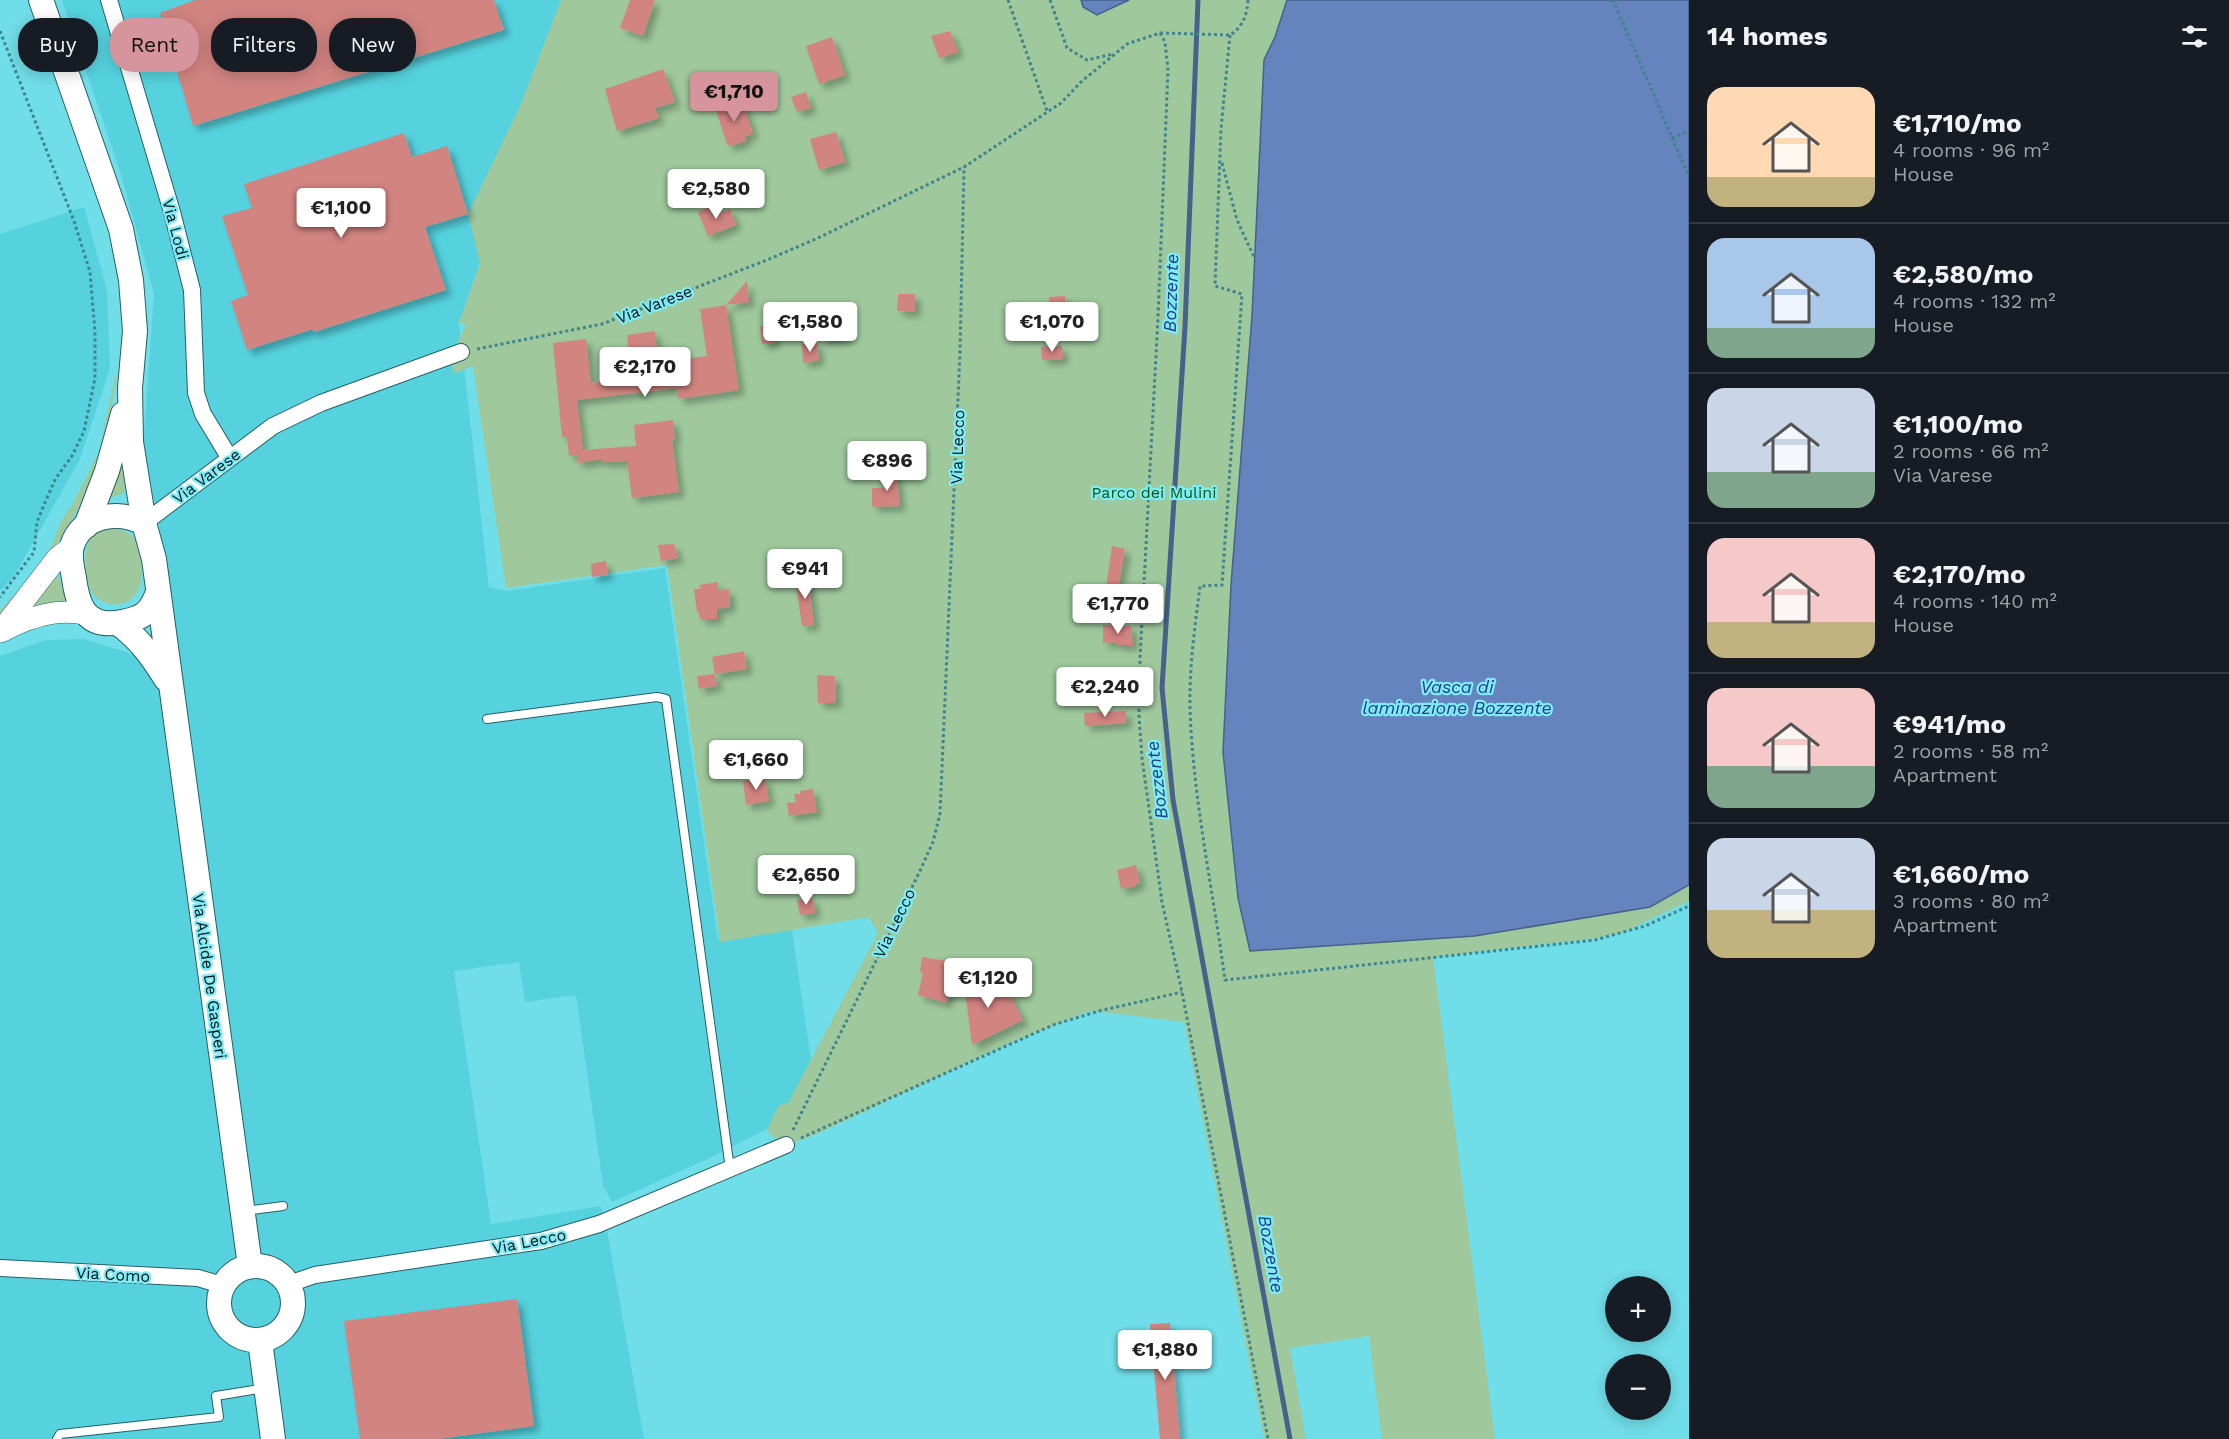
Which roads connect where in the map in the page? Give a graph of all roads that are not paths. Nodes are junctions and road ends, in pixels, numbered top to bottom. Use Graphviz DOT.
graph roads {
  1 [pos="41,0"];
  2 [pos="110,0"];
  3 [pos="461,352"];
  4 [pos="130,388"];
  5 [pos="229,457"];
  6 [pos="144,523"];
  7 [pos="79,536"];
  8 [pos="158,592"];
  9 [pos="85,614"];
  10 [pos="118,623"];
  11 [pos="0,632"];
  12 [pos="170,686"];
  13 [pos="487,719"];
  14 [pos="786,1144"];
  15 [pos="730,1169"];
  16 [pos="283,1206"];
  17 [pos="243,1212"];
  18 [pos="250,1266"];
  19 [pos="0,1268"];
  20 [pos="289,1284"];
  21 [pos="222,1289"];
  22 [pos="260,1341"];
  23 [pos="266,1388"];
  24 [pos="57,1439"];
  25 [pos="273,1439"];
  1 -- 4 [label="main road"];
  2 -- 5 [label="street, Via Lodi"];
  3 -- 5 [label="street, Via Varese"];
  4 -- 6 [label="main road"];
  4 -- 7 [label="main road"];
  5 -- 6 [label="street, Via Varese"];
  6 -- 7 [label="main road"];
  6 -- 8 [label="main road"];
  7 -- 9 [label="main road"];
  7 -- 11 [label="street"];
  8 -- 10 [label="main road"];
  8 -- 12 [label="main road, Via Alcide De Gasperi"];
  9 -- 10 [label="main road"];
  9 -- 11 [label="street"];
  10 -- 12 [label="main road, Via Alcide De Gasperi"];
  12 -- 17 [label="main road, Via Alcide De Gasperi"];
  13 -- 15 [label="lane"];
  14 -- 15 [label="street, Via Lecco"];
  15 -- 20 [label="street, Via Lecco"];
  16 -- 17 [label="lane"];
  17 -- 18 [label="main road, Via Alcide De Gasperi"];
  18 -- 20 [label="main road"];
  18 -- 21 [label="main road"];
  19 -- 21 [label="street, Via Como"];
  20 -- 22 [label="main road"];
  21 -- 22 [label="main road"];
  22 -- 23 [label="main road"];
  23 -- 24 [label="lane"];
  23 -- 25 [label="main road"];
}
